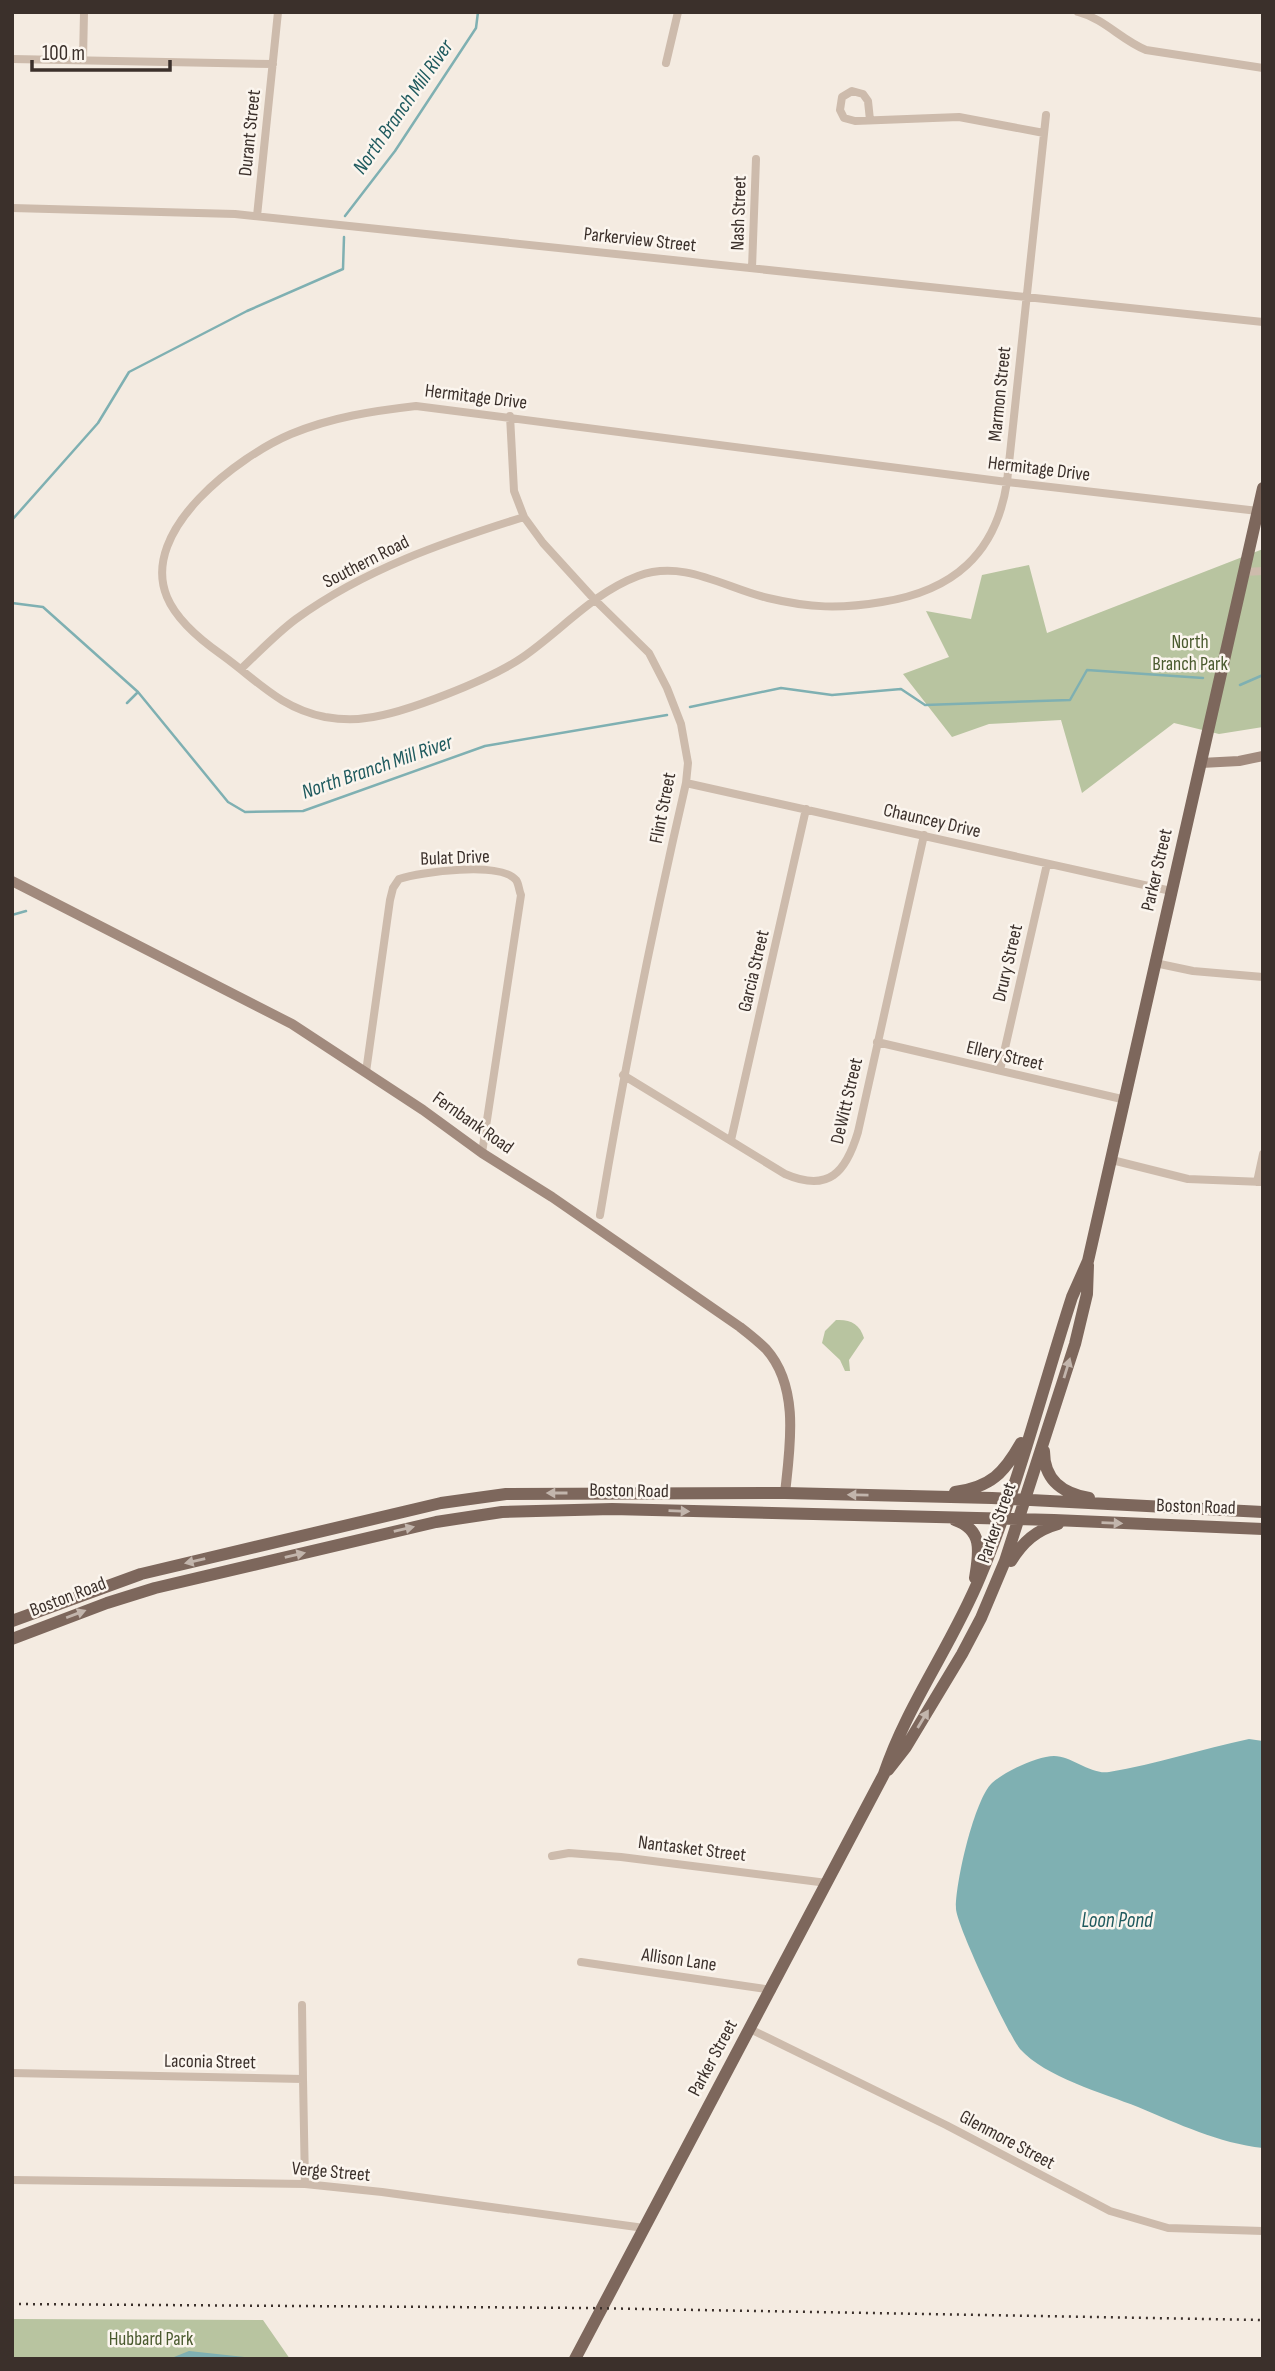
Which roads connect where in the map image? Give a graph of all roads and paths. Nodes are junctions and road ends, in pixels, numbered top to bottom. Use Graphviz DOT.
graph roads {
  1 [pos="84,12"];
  2 [pos="278,12"];
  3 [pos="678,12"];
  4 [pos="1078,12"];
  5 [pos="12,59"];
  6 [pos="83,60"];
  7 [pos="666,63"];
  8 [pos="273,64"];
  9 [pos="1263,68"];
  10 [pos="1046,115"];
  11 [pos="870,120"];
  12 [pos="1044,133"];
  13 [pos="757,159"];
  14 [pos="12,208"];
  15 [pos="257,216"];
  16 [pos="752,268"];
  17 [pos="1026,297"];
  18 [pos="1263,322"];
  19 [pos="510,416"];
  20 [pos="1007,482"];
  21 [pos="1263,488"];
  22 [pos="1258,511"];
  23 [pos="524,517"];
  24 [pos="1263,571"];
  25 [pos="1245,572"];
  26 [pos="594,599"];
  27 [pos="241,669"];
  28 [pos="1263,756"];
  29 [pos="1201,763"];
  30 [pos="686,783"];
  31 [pos="806,809"];
  32 [pos="924,835"];
  33 [pos="1047,864"];
  34 [pos="12,881"];
  35 [pos="1171,891"];
  36 [pos="1155,963"];
  37 [pos="1263,976"];
  38 [pos="877,1042"];
  39 [pos="1000,1070"];
  40 [pos="366,1072"];
  41 [pos="624,1075"];
  42 [pos="1126,1100"];
  43 [pos="731,1140"];
  44 [pos="482,1153"];
  45 [pos="1263,1154"];
  46 [pos="1112,1160"];
  47 [pos="1260,1182"];
  48 [pos="600,1215"];
  49 [pos="1088,1261"];
  50 [pos="1033,1421"];
  51 [pos="1047,1433"];
  52 [pos="785,1493"];
  53 [pos="926,1496"];
  54 [pos="1009,1499"];
  55 [pos="1026,1500"];
  56 [pos="1127,1505"];
  57 [pos="1263,1512"];
  58 [pos="944,1518"];
  59 [pos="1002,1520"];
  60 [pos="1020,1520"];
  61 [pos="1078,1521"];
  62 [pos="1263,1529"];
  63 [pos="973,1594"];
  64 [pos="986,1608"];
  65 [pos="12,1621"];
  66 [pos="12,1639"];
  67 [pos="884,1774"];
  68 [pos="552,1856"];
  69 [pos="827,1883"];
  70 [pos="581,1962"];
  71 [pos="772,1990"];
  72 [pos="302,2006"];
  73 [pos="750,2029"];
  74 [pos="12,2073"];
  75 [pos="303,2079"];
  76 [pos="12,2180"];
  77 [pos="305,2184"];
  78 [pos="644,2228"];
  79 [pos="1263,2231"];
  80 [pos="575,2359"];
  1 -- 6 [label="street"];
  2 -- 8 [label="street, Durant Street"];
  3 -- 7 [label="street"];
  4 -- 9 [label="street"];
  5 -- 6 [label="street"];
  6 -- 8 [label="street"];
  8 -- 15 [label="street, Durant Street"];
  10 -- 12 [label="street, Marmon Street"];
  11 -- 11 [label="street"];
  11 -- 12 [label="street"];
  12 -- 17 [label="street, Marmon Street"];
  13 -- 16 [label="street, Nash Street"];
  14 -- 15 [label="street, Parkerview Street"];
  15 -- 16 [label="street, Parkerview Street"];
  16 -- 17 [label="street, Parkerview Street"];
  17 -- 18 [label="street, Parkerview Street"];
  17 -- 20 [label="street, Marmon Street"];
  19 -- 20 [label="street, Hermitage Drive"];
  19 -- 23 [label="street, Flint Street"];
  19 -- 27 [label="street, Hermitage Drive"];
  20 -- 22 [label="street, Hermitage Drive"];
  20 -- 26 [label="street, Marmon Street"];
  21 -- 22 [label="main road, Parker Street"];
  22 -- 25 [label="main road, Parker Street"];
  23 -- 26 [label="street, Flint Street"];
  23 -- 27 [label="street, Southern Road"];
  24 -- 25 [label="street"];
  25 -- 29 [label="main road, Parker Street"];
  26 -- 27 [label="street, Hermitage Drive"];
  26 -- 30 [label="street, Flint Street"];
  28 -- 29 [label="main road"];
  29 -- 35 [label="main road, Parker Street"];
  30 -- 31 [label="street, Chauncey Drive"];
  30 -- 41 [label="street, Flint Street"];
  31 -- 32 [label="street, Chauncey Drive"];
  31 -- 43 [label="street, Garcia Street"];
  32 -- 33 [label="street, Chauncey Drive"];
  32 -- 38 [label="street, DeWitt Street"];
  33 -- 35 [label="street, Chauncey Drive"];
  33 -- 39 [label="street, Drury Street"];
  34 -- 40 [label="main road, Fernbank Road"];
  35 -- 36 [label="main road, Parker Street"];
  36 -- 37 [label="street"];
  36 -- 42 [label="main road, Parker Street"];
  38 -- 39 [label="street, Ellery Street"];
  38 -- 43 [label="street, DeWitt Street"];
  39 -- 42 [label="street, Ellery Street"];
  40 -- 44 [label="main road, Fernbank Road"];
  40 -- 44 [label="street, Bulat Drive"];
  41 -- 43 [label="street, DeWitt Street"];
  41 -- 48 [label="street, Flint Street"];
  42 -- 46 [label="main road, Parker Street"];
  44 -- 52 [label="main road, Fernbank Road"];
  45 -- 47 [label="street"];
  46 -- 47 [label="street"];
  46 -- 49 [label="main road, Parker Street"];
  49 -- 50 [label="main road, Parker Street"];
  51 -- 49 [label="main road, Parker Street, one-way"];
  50 -- 53 [label="main road"];
  50 -- 54 [label="main road, Parker Street"];
  51 -- 55 [label="main road, Parker Street"];
  51 -- 56 [label="main road"];
  53 -- 52 [label="main road, Boston Road, one-way"];
  52 -- 65 [label="main road, Boston Road, one-way"];
  53 -- 54 [label="main road, Boston Road"];
  54 -- 55 [label="main road, Boston Road"];
  54 -- 59 [label="main road, Parker Street"];
  55 -- 56 [label="main road, Boston Road"];
  55 -- 60 [label="main road, Parker Street"];
  56 -- 57 [label="main road, Boston Road"];
  58 -- 59 [label="main road, Boston Road"];
  58 -- 63 [label="main road"];
  66 -- 58 [label="main road, Boston Road, one-way"];
  59 -- 60 [label="main road, Boston Road"];
  59 -- 63 [label="main road, Parker Street"];
  60 -- 61 [label="main road, Boston Road"];
  60 -- 64 [label="main road, Parker Street"];
  61 -- 62 [label="main road, Boston Road, one-way"];
  61 -- 64 [label="main road"];
  63 -- 67 [label="main road, Parker Street"];
  67 -- 64 [label="main road, Parker Street, one-way"];
  67 -- 69 [label="main road, Parker Street"];
  68 -- 69 [label="street, Nantasket Street"];
  69 -- 71 [label="main road, Parker Street"];
  70 -- 71 [label="street, Allison Lane"];
  71 -- 73 [label="main road, Parker Street"];
  72 -- 75 [label="street"];
  73 -- 78 [label="main road, Parker Street"];
  73 -- 79 [label="street, Glenmore Street"];
  74 -- 75 [label="street, Laconia Street"];
  75 -- 77 [label="street"];
  76 -- 77 [label="street, Verge Street"];
  77 -- 78 [label="street, Verge Street"];
  78 -- 80 [label="main road, Parker Street"];
}
